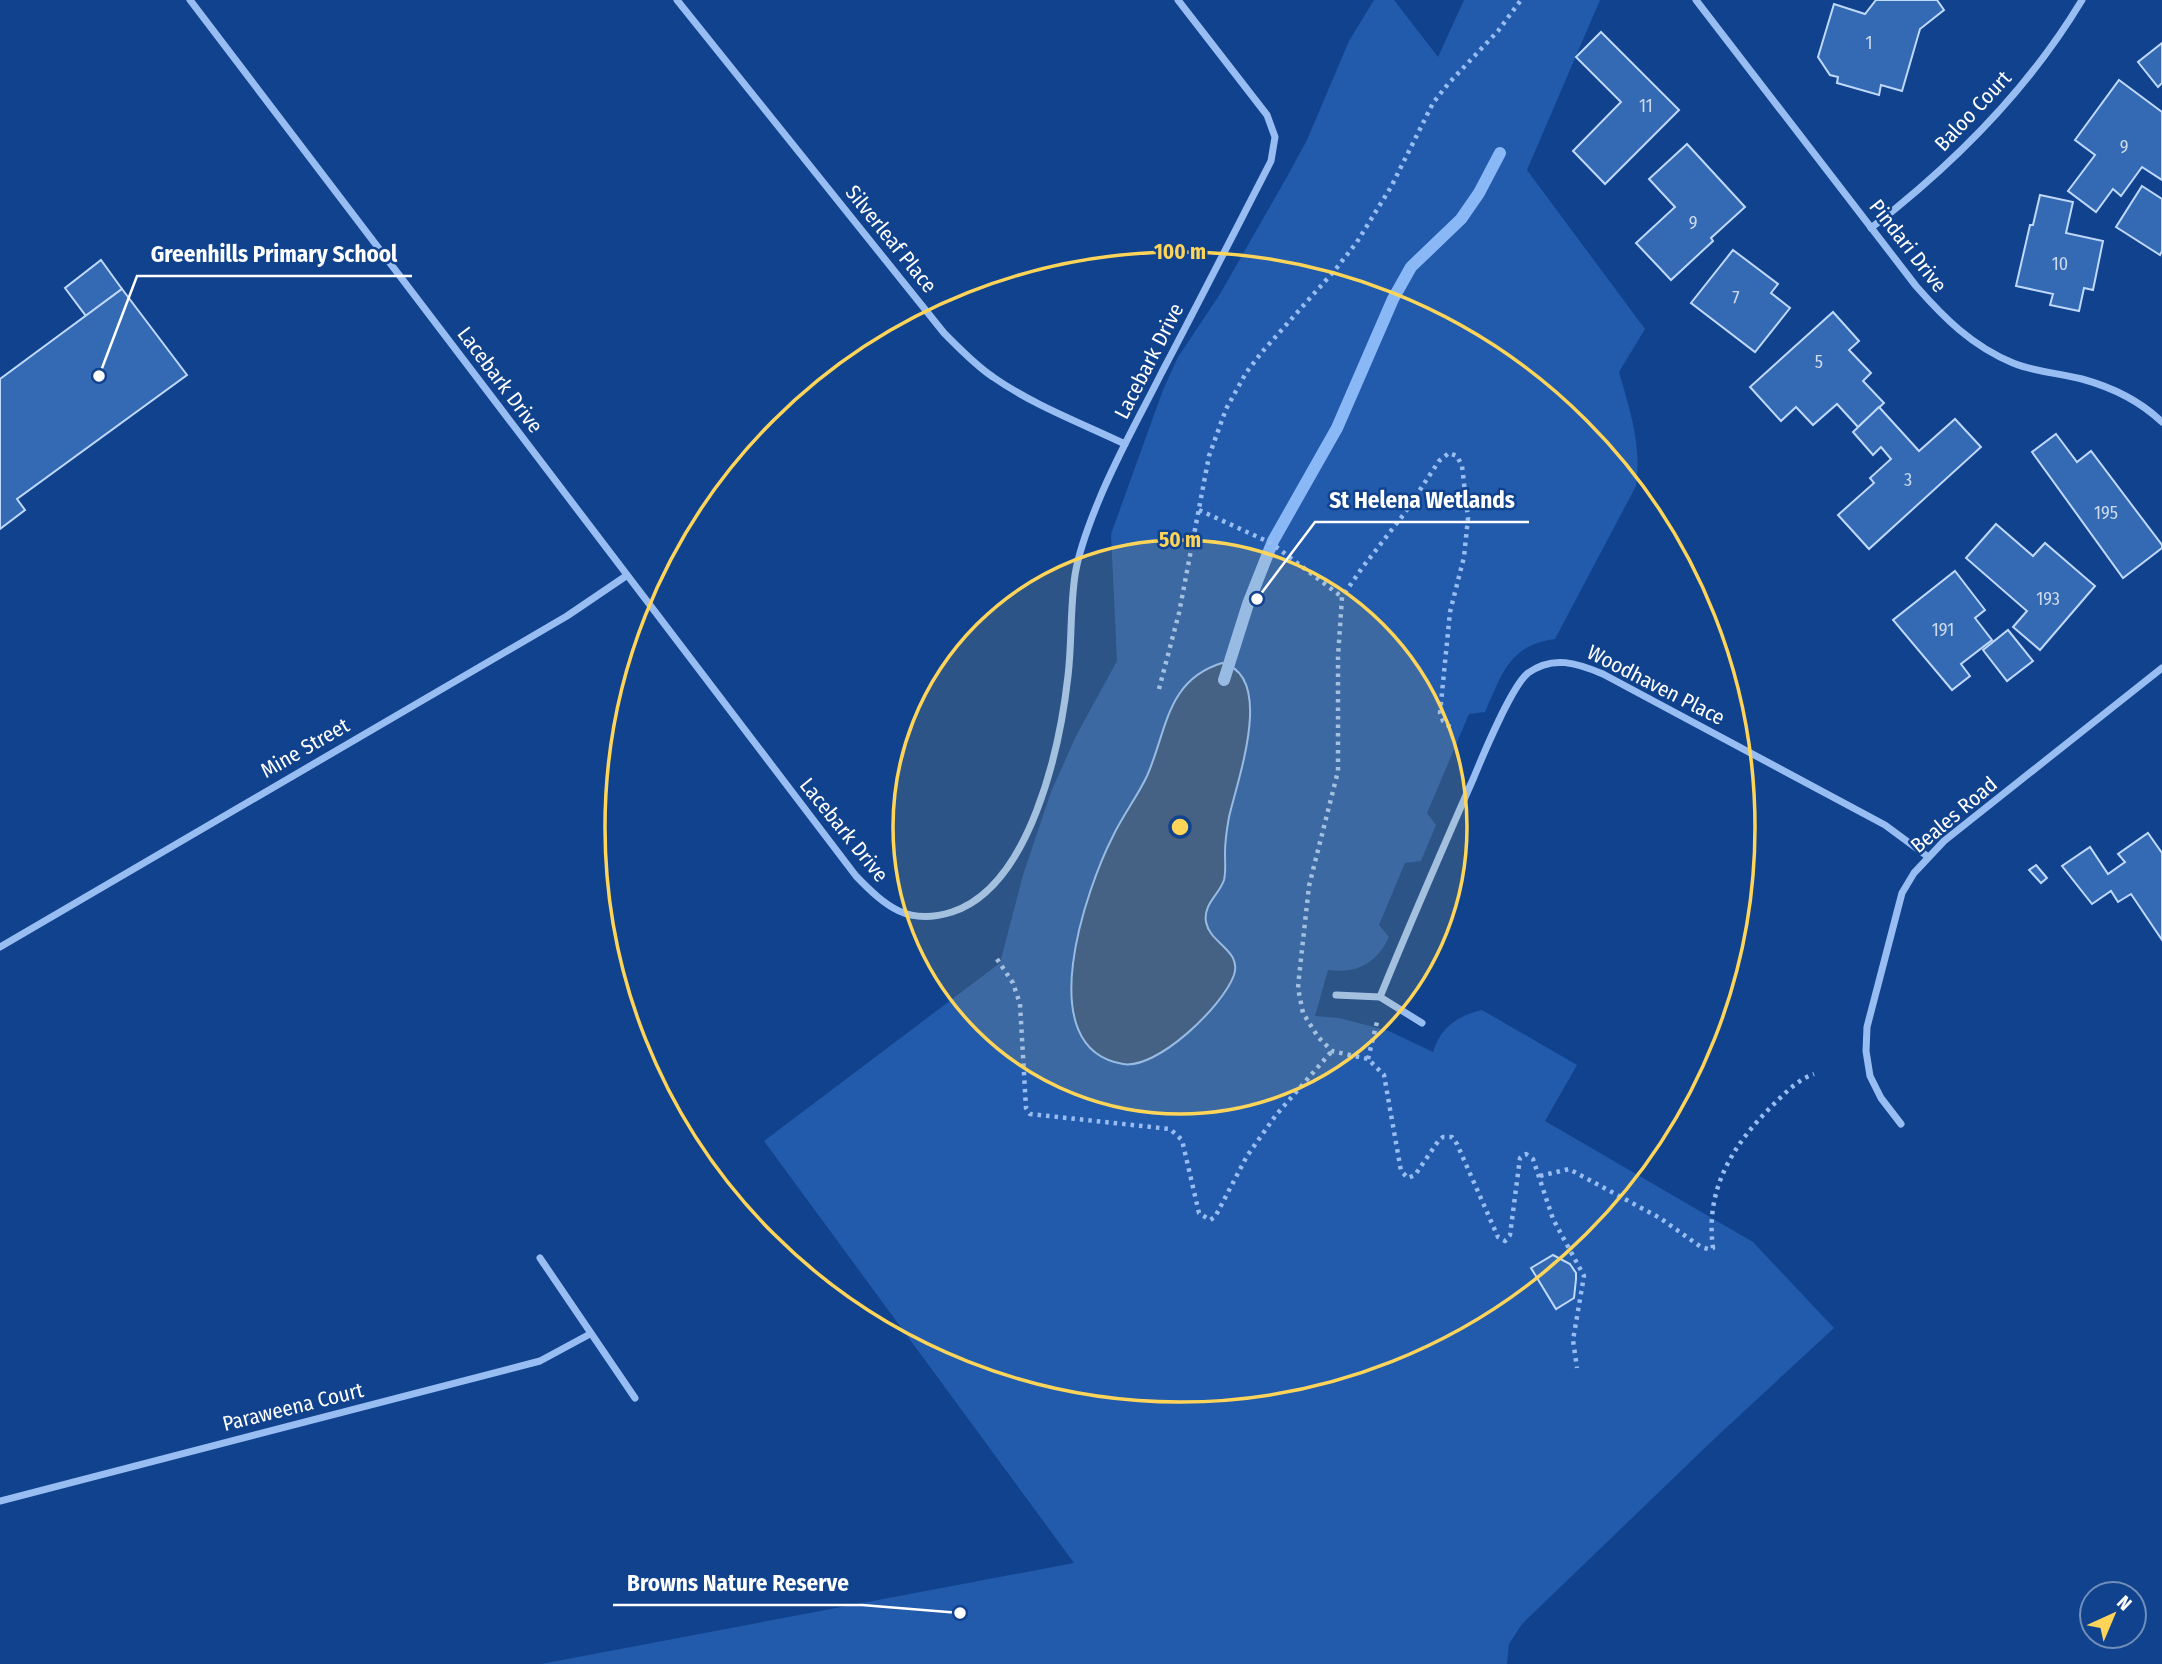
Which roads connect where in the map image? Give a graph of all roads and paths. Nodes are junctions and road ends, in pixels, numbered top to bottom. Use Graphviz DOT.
graph roads {
  1 [pos="190,0"];
  2 [pos="677,0"];
  3 [pos="1178,0"];
  4 [pos="1521,0"];
  5 [pos="1696,0"];
  6 [pos="2082,0"];
  7 [pos="1871,228"];
  8 [pos="2162,422"];
  9 [pos="1125,444"];
  10 [pos="1199,510"];
  11 [pos="626,576"];
  12 [pos="1342,597"];
  13 [pos="2162,668"];
  14 [pos="1159,689"];
  15 [pos="1450,726"];
  16 [pos="1927,856"];
  17 [pos="0,947"];
  18 [pos="997,959"];
  19 [pos="1336,995"];
  20 [pos="1380,997"];
  21 [pos="1422,1023"];
  22 [pos="1332,1051"];
  23 [pos="1368,1059"];
  24 [pos="1814,1074"];
  25 [pos="1901,1124"];
  26 [pos="1540,1176"];
  27 [pos="540,1258"];
  28 [pos="590,1334"];
  29 [pos="1577,1368"];
  30 [pos="635,1398"];
  31 [pos="0,1501"];
  1 -- 11 [label="street, Lacebark Drive"];
  2 -- 9 [label="street, Silverleaf Place"];
  3 -- 9 [label="street, Lacebark Drive"];
  4 -- 10 [label="path"];
  5 -- 7 [label="street, Pindari Drive"];
  6 -- 7 [label="street, Baloo Court"];
  7 -- 8 [label="street, Pindari Drive"];
  9 -- 11 [label="street, Lacebark Drive"];
  10 -- 12 [label="path"];
  10 -- 14 [label="path"];
  11 -- 17 [label="street, Mine Street"];
  12 -- 15 [label="path"];
  12 -- 22 [label="path"];
  13 -- 16 [label="street, Beales Road"];
  16 -- 20 [label="street, Woodhaven Place"];
  16 -- 25 [label="street, Beales Road"];
  18 -- 22 [label="path"];
  19 -- 20 [label="street"];
  20 -- 21 [label="street"];
  20 -- 23 [label="path"];
  22 -- 23 [label="path"];
  23 -- 26 [label="path"];
  24 -- 26 [label="path"];
  26 -- 29 [label="path"];
  27 -- 28 [label="street"];
  28 -- 30 [label="street"];
  28 -- 31 [label="street, Paraweena Court"];
}
